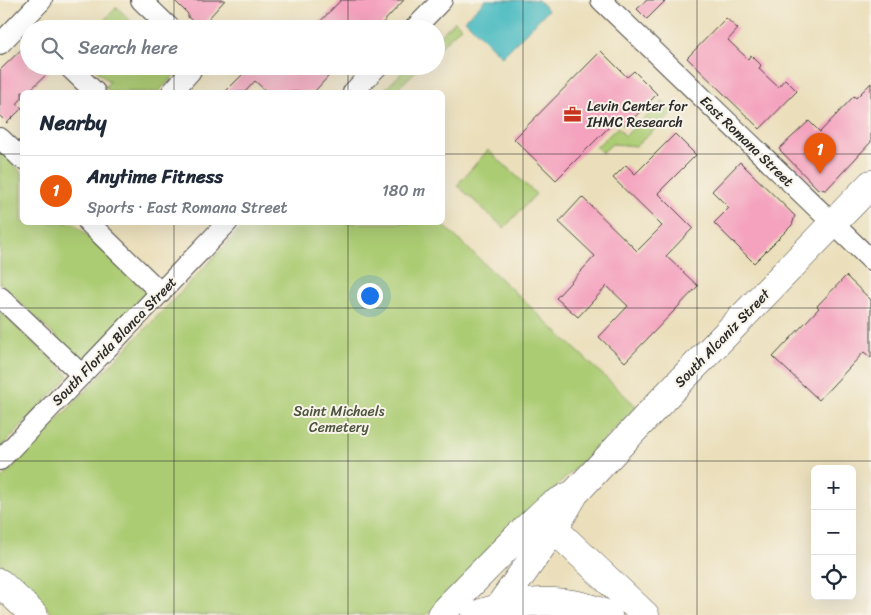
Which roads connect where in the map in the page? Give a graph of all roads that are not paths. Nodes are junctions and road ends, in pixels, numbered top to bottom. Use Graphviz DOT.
graph roads {
  1 [pos="42,0"];
  2 [pos="141,0"];
  3 [pos="442,0"];
  4 [pos="601,0"];
  5 [pos="28,20"];
  6 [pos="162,20"];
  7 [pos="423,20"];
  8 [pos="20,29"];
  9 [pos="0,44"];
  10 [pos="77,75"];
  11 [pos="187,75"];
  12 [pos="369,75"];
  13 [pos="93,90"];
  14 [pos="174,90"];
  15 [pos="355,90"];
  16 [pos="0,138"];
  17 [pos="20,157"];
  18 [pos="871,184"];
  19 [pos="833,224"];
  20 [pos="91,225"];
  21 [pos="225,225"];
  22 [pos="871,260"];
  23 [pos="161,293"];
  24 [pos="0,297"];
  25 [pos="82,375"];
  26 [pos="0,460"];
  27 [pos="575,493"];
  28 [pos="554,529"];
  29 [pos="0,583"];
  30 [pos="489,612"];
  31 [pos="34,615"];
  32 [pos="441,615"];
  33 [pos="608,615"];
  34 [pos="645,615"];
  1 -- 5 [label="street"];
  2 -- 6 [label="street"];
  3 -- 7 [label="street"];
  4 -- 19 [label="street, East Romana Street"];
  8 -- 9 [label="street"];
  10 -- 13 [label="street"];
  11 -- 14 [label="street"];
  12 -- 15 [label="street"];
  16 -- 17 [label="street"];
  18 -- 19 [label="street, South Alcaniz Street"];
  19 -- 22 [label="street, East Romana Street"];
  19 -- 27 [label="street, South Alcaniz Street"];
  20 -- 23 [label="street"];
  21 -- 23 [label="street, South Florida Blanca Street"];
  23 -- 25 [label="street, South Florida Blanca Street"];
  24 -- 25 [label="street"];
  25 -- 26 [label="street, South Florida Blanca Street"];
  27 -- 28 [label="street"];
  27 -- 32 [label="street"];
  28 -- 30 [label="street"];
  28 -- 34 [label="street"];
  29 -- 31 [label="street"];
  30 -- 33 [label="street"];
}
